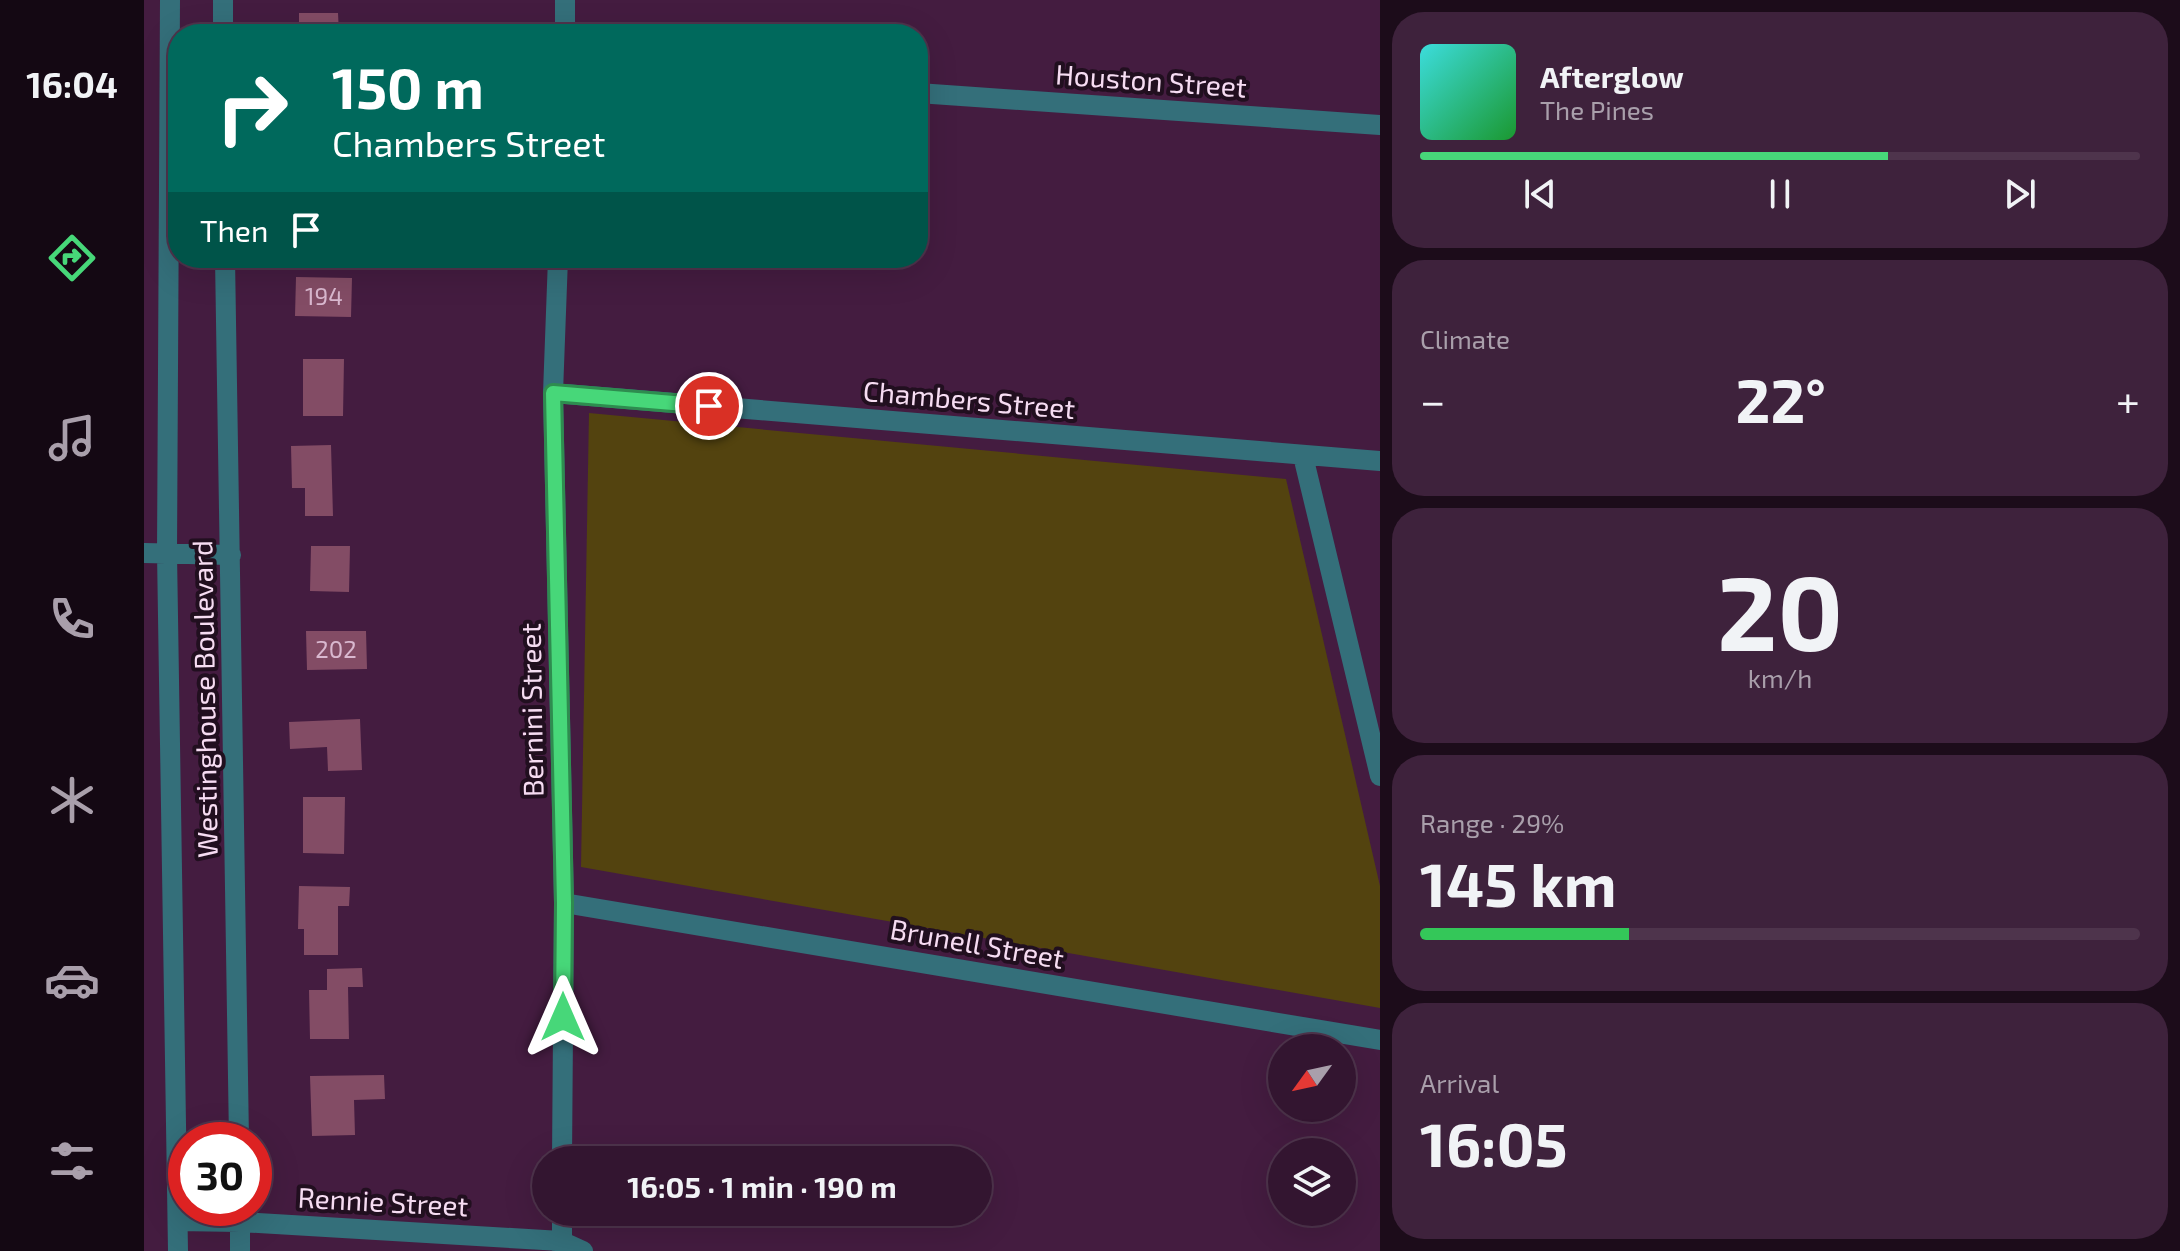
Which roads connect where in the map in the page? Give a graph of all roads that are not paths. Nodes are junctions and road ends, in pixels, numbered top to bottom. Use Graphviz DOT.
graph roads {
  1 [pos="170,0"];
  2 [pos="223,0"];
  3 [pos="565,0"];
  4 [pos="170,24"];
  5 [pos="223,24"];
  6 [pos="565,24"];
  7 [pos="928,94"];
  8 [pos="1380,125"];
  9 [pos="169,268"];
  10 [pos="225,268"];
  11 [pos="558,268"];
  12 [pos="553,393"];
  13 [pos="1303,456"];
  14 [pos="1380,461"];
  15 [pos="144,553"];
  16 [pos="167,553"];
  17 [pos="231,555"];
  18 [pos="1380,776"];
  19 [pos="564,903"];
  20 [pos="1380,1040"];
  21 [pos="176,1122"];
  22 [pos="239,1122"];
  23 [pos="562,1146"];
  24 [pos="272,1218"];
  25 [pos="178,1226"];
  26 [pos="240,1226"];
  27 [pos="562,1246"];
  28 [pos="178,1251"];
  29 [pos="240,1251"];
  30 [pos="583,1251"];
  1 -- 4 [label="street, Westinghouse Boulevard"];
  2 -- 5 [label="street"];
  3 -- 6 [label="street"];
  7 -- 8 [label="street, Houston Street"];
  9 -- 16 [label="street, Westinghouse Boulevard"];
  10 -- 17 [label="street, Westinghouse Boulevard"];
  11 -- 12 [label="street, Bernini Street"];
  12 -- 13 [label="street, Chambers Street"];
  12 -- 19 [label="street, Bernini Street"];
  13 -- 14 [label="street, Chambers Street"];
  13 -- 18 [label="street"];
  15 -- 16 [label="street"];
  16 -- 17 [label="street"];
  16 -- 21 [label="street, Westinghouse Boulevard"];
  17 -- 22 [label="street, Westinghouse Boulevard"];
  19 -- 20 [label="street, Brunell Street"];
  19 -- 23 [label="street, Bernini Street"];
  24 -- 27 [label="street, Rennie Street"];
  25 -- 28 [label="street, Westinghouse Boulevard"];
  26 -- 29 [label="street"];
  27 -- 30 [label="street, Rennie Street"];
}
